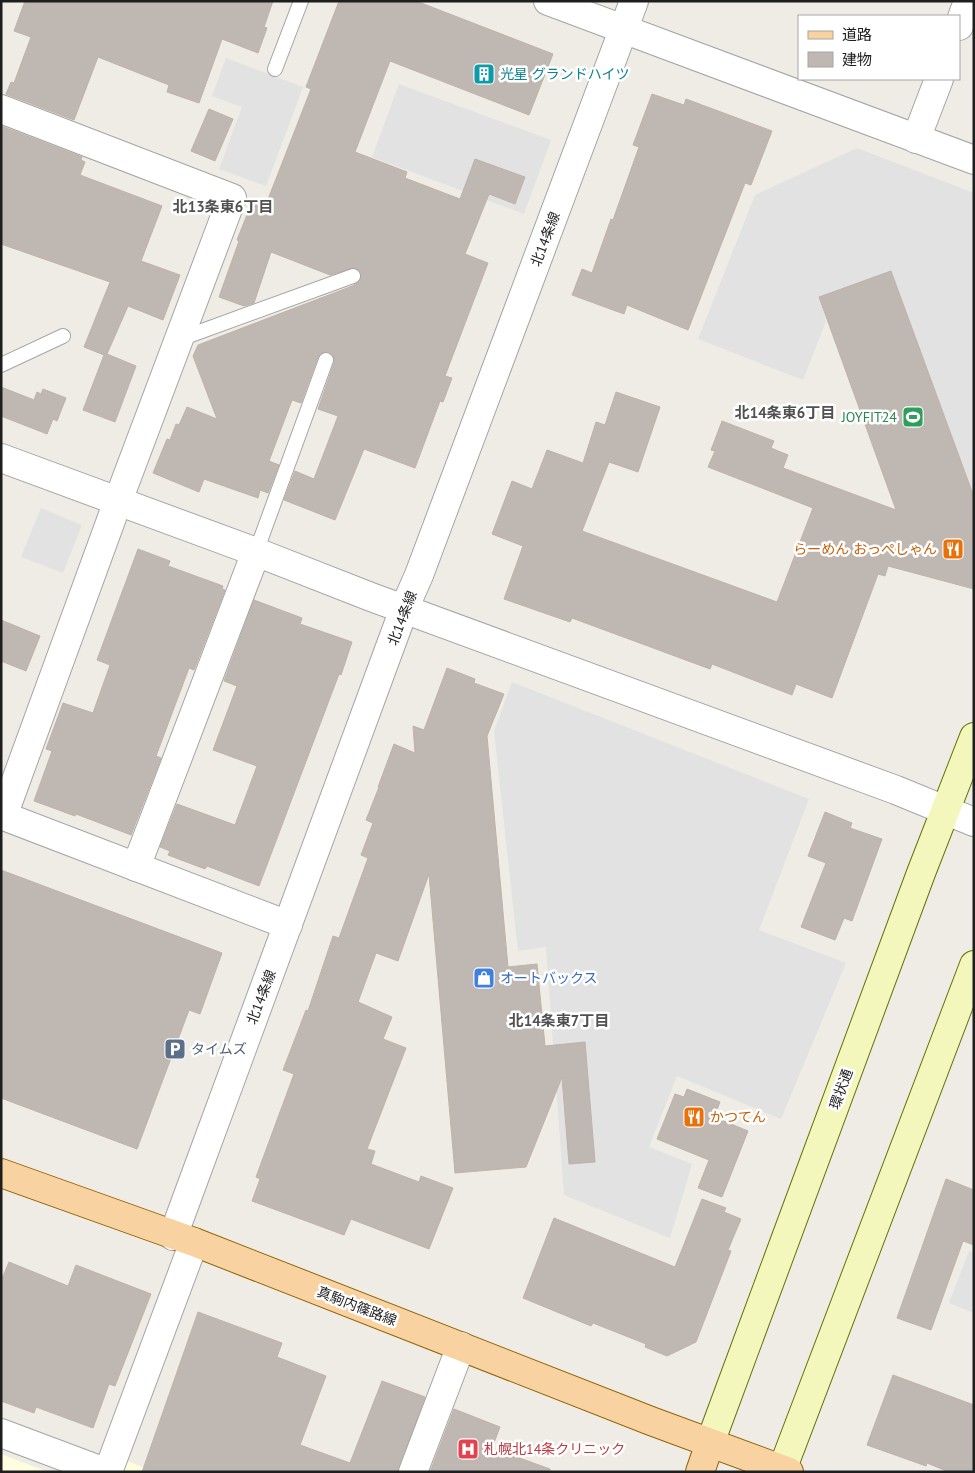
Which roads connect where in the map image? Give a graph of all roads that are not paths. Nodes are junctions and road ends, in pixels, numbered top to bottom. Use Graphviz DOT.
graph roads {
  1 [pos="301,1"];
  2 [pos="548,1"];
  3 [pos="634,1"];
  4 [pos="968,1"];
  5 [pos="960,23"];
  6 [pos="623,30"];
  7 [pos="275,69"];
  8 [pos="939,80"];
  9 [pos="1,109"];
  10 [pos="916,139"];
  11 [pos="974,160"];
  12 [pos="353,276"];
  13 [pos="63,336"];
  14 [pos="179,339"];
  15 [pos="326,360"];
  16 [pos="1,365"];
  17 [pos="1,458"];
  18 [pos="118,501"];
  19 [pos="256,552"];
  20 [pos="404,609"];
  21 [pos="974,737"];
  22 [pos="944,811"];
  23 [pos="2,816"];
  24 [pos="974,822"];
  25 [pos="136,867"];
  26 [pos="288,925"];
  27 [pos="974,965"];
  28 [pos="1,1173"];
  29 [pos="183,1239"];
  30 [pos="461,1346"];
  31 [pos="1,1432"];
  32 [pos="710,1443"];
  33 [pos="784,1471"];
  34 [pos="107,1472"];
  35 [pos="413,1472"];
  36 [pos="700,1472"];
  1 -- 7 [label="lane"];
  2 -- 6 [label="street"];
  3 -- 6 [label="street, 北14条線"];
  4 -- 5 [label="street"];
  6 -- 10 [label="street"];
  6 -- 20 [label="street, 北14条線"];
  8 -- 10 [label="street"];
  9 -- 14 [label="street"];
  10 -- 11 [label="street"];
  12 -- 14 [label="lane"];
  13 -- 16 [label="lane"];
  14 -- 18 [label="street"];
  15 -- 19 [label="lane"];
  17 -- 18 [label="street"];
  18 -- 19 [label="street"];
  18 -- 23 [label="street"];
  19 -- 20 [label="street"];
  19 -- 25 [label="street"];
  20 -- 22 [label="street"];
  20 -- 26 [label="street, 北14条線"];
  21 -- 22 [label="street, 環状通"];
  22 -- 24 [label="street"];
  22 -- 32 [label="street, 環状通"];
  23 -- 25 [label="street"];
  25 -- 26 [label="street"];
  26 -- 29 [label="street, 北14条線"];
  27 -- 33 [label="street"];
  28 -- 29 [label="main road, 真駒内篠路線"];
  29 -- 30 [label="main road, 真駒内篠路線"];
  29 -- 34 [label="street, 北14条線"];
  30 -- 32 [label="main road, 真駒内篠路線"];
  30 -- 35 [label="street"];
  31 -- 34 [label="street"];
  32 -- 33 [label="main road, 真駒内篠路線"];
  32 -- 36 [label="main road"];
}
